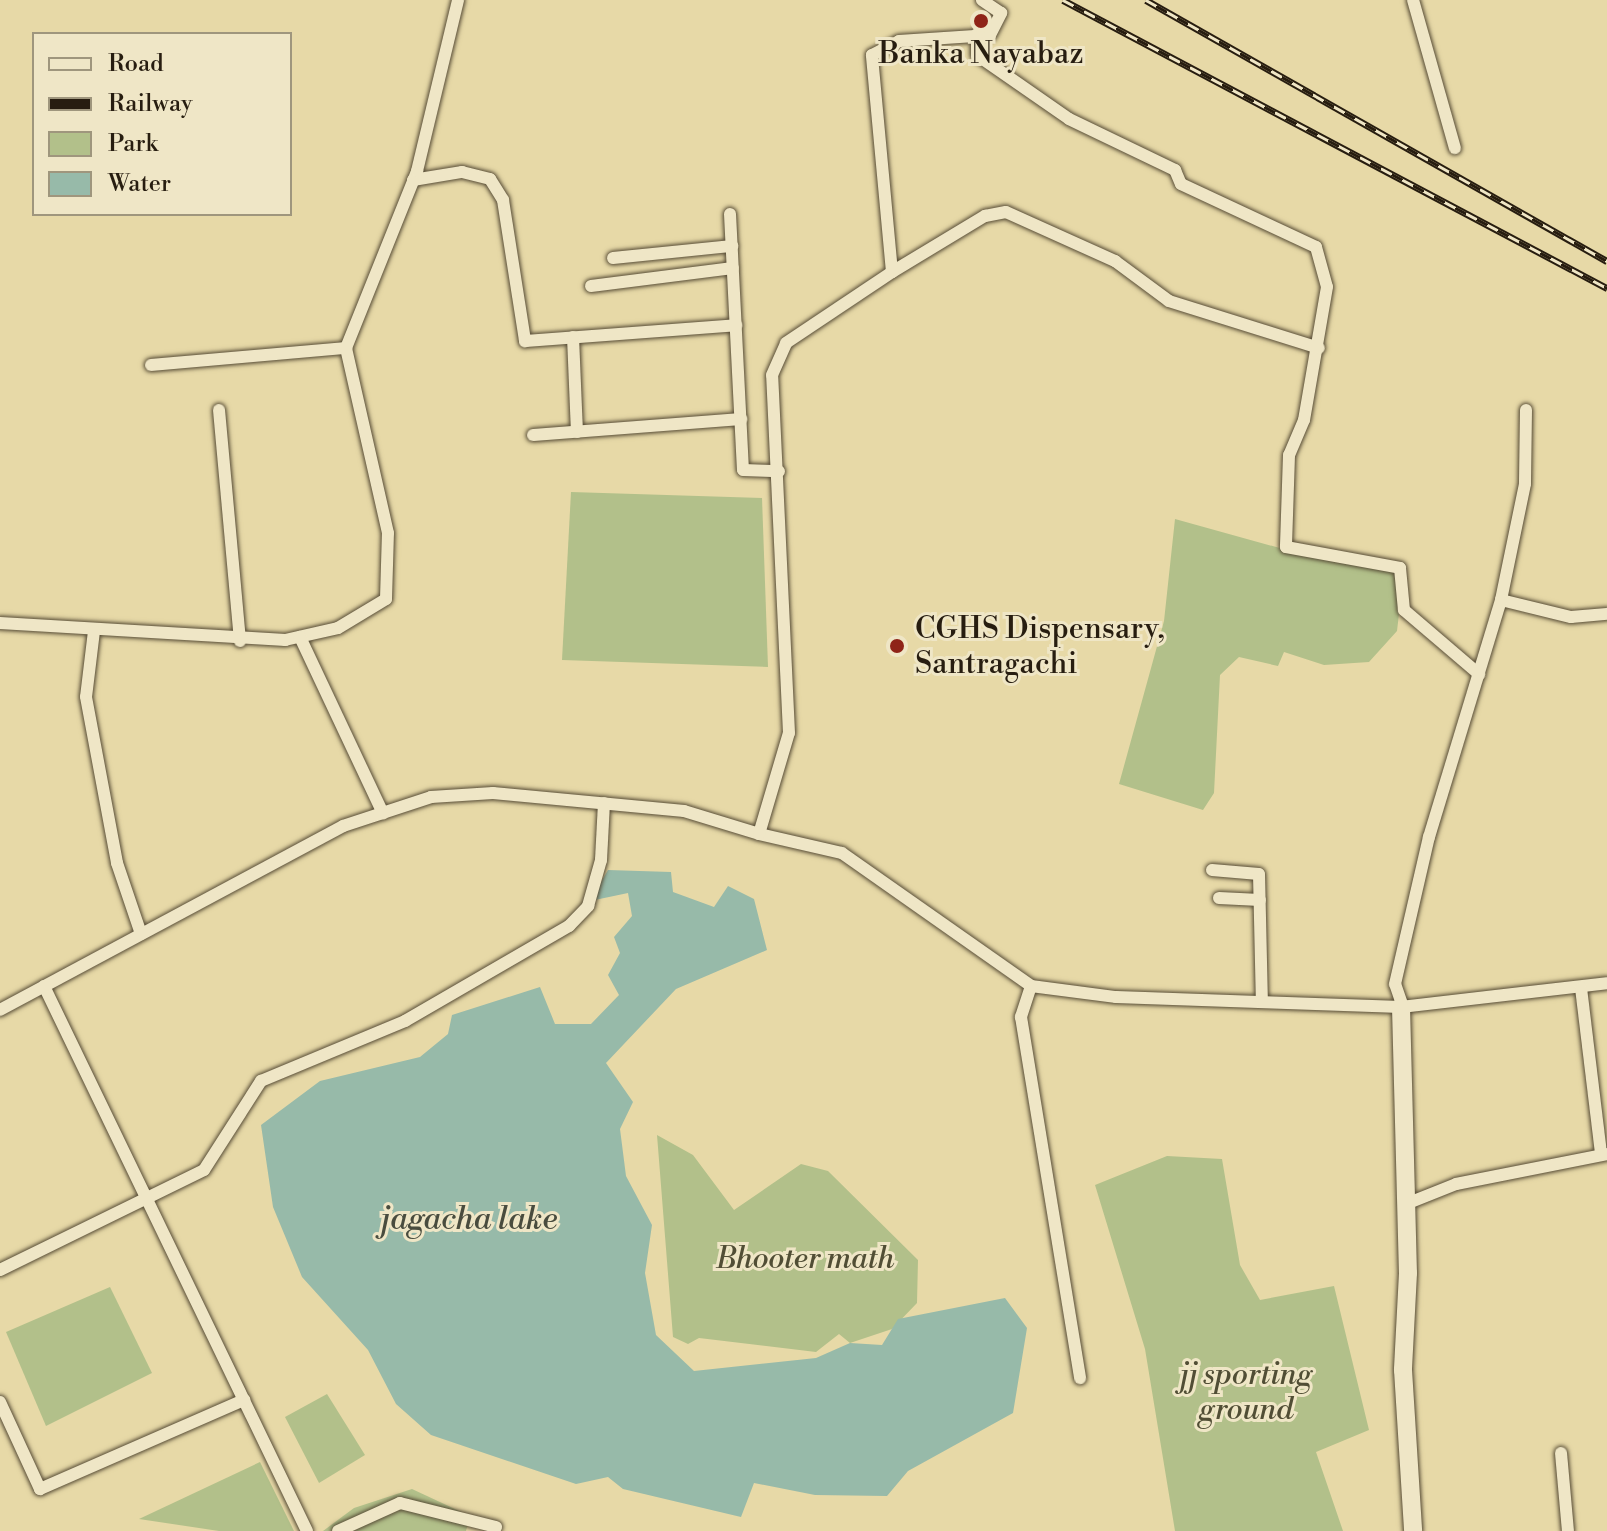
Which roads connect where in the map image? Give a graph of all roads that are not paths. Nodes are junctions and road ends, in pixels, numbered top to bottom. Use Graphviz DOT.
graph roads {
  1 [pos="458,0"];
  2 [pos="982,0"];
  3 [pos="1413,0"];
  4 [pos="977,34"];
  5 [pos="1455,148"];
  6 [pos="413,180"];
  7 [pos="730,214"];
  8 [pos="732,246"];
  9 [pos="613,258"];
  10 [pos="733,268"];
  11 [pos="892,272"];
  12 [pos="591,286"];
  13 [pos="736,325"];
  14 [pos="573,337"];
  15 [pos="346,348"];
  16 [pos="1319,348"];
  17 [pos="151,365"];
  18 [pos="219,410"];
  19 [pos="1526,410"];
  20 [pos="741,419"];
  21 [pos="577,432"];
  22 [pos="533,435"];
  23 [pos="779,471"];
  24 [pos="1501,600"];
  25 [pos="1607,614"];
  26 [pos="0,623"];
  27 [pos="94,631"];
  28 [pos="300,637"];
  29 [pos="240,641"];
  30 [pos="1479,674"];
  31 [pos="604,803"];
  32 [pos="383,813"];
  33 [pos="759,834"];
  34 [pos="1212,870"];
  35 [pos="1219,898"];
  36 [pos="1260,900"];
  37 [pos="141,934"];
  38 [pos="1607,983"];
  39 [pos="44,986"];
  40 [pos="1031,986"];
  41 [pos="1581,988"];
  42 [pos="1262,1002"];
  43 [pos="1402,1007"];
  44 [pos="0,1010"];
  45 [pos="1604,1154"];
  46 [pos="144,1196"];
  47 [pos="1406,1204"];
  48 [pos="0,1270"];
  49 [pos="1080,1378"];
  50 [pos="244,1400"];
  51 [pos="0,1402"];
  52 [pos="1561,1453"];
  53 [pos="496,1527"];
  54 [pos="307,1531"];
  55 [pos="338,1531"];
  56 [pos="1413,1531"];
  57 [pos="1568,1531"];
  1 -- 6 [label="street"];
  2 -- 4 [label="street"];
  3 -- 5 [label="street"];
  4 -- 11 [label="street"];
  4 -- 16 [label="street"];
  6 -- 14 [label="street"];
  6 -- 15 [label="street"];
  7 -- 8 [label="street"];
  8 -- 9 [label="street"];
  8 -- 10 [label="street"];
  10 -- 12 [label="street"];
  10 -- 13 [label="street"];
  11 -- 16 [label="street"];
  11 -- 23 [label="street"];
  13 -- 14 [label="street"];
  13 -- 20 [label="street"];
  14 -- 21 [label="street"];
  15 -- 17 [label="street"];
  15 -- 28 [label="street"];
  16 -- 30 [label="street"];
  18 -- 29 [label="street"];
  19 -- 24 [label="street"];
  20 -- 21 [label="street"];
  20 -- 23 [label="street"];
  21 -- 22 [label="street"];
  23 -- 33 [label="street"];
  24 -- 25 [label="street"];
  24 -- 30 [label="street"];
  26 -- 27 [label="street"];
  27 -- 29 [label="street"];
  27 -- 37 [label="street"];
  28 -- 29 [label="street"];
  28 -- 32 [label="street"];
  30 -- 43 [label="street"];
  31 -- 32 [label="street"];
  31 -- 33 [label="street"];
  31 -- 46 [label="street"];
  32 -- 37 [label="street"];
  33 -- 40 [label="street"];
  34 -- 36 [label="street"];
  35 -- 36 [label="street"];
  36 -- 42 [label="street"];
  37 -- 39 [label="street"];
  38 -- 41 [label="street"];
  39 -- 44 [label="street"];
  39 -- 46 [label="street"];
  40 -- 42 [label="street"];
  40 -- 49 [label="street"];
  41 -- 43 [label="street"];
  41 -- 45 [label="street"];
  42 -- 43 [label="street"];
  43 -- 47 [label="main road"];
  45 -- 47 [label="street"];
  46 -- 48 [label="street"];
  46 -- 50 [label="street"];
  47 -- 56 [label="main road"];
  50 -- 51 [label="street"];
  50 -- 54 [label="street"];
  52 -- 57 [label="street"];
  53 -- 55 [label="street"];
}
